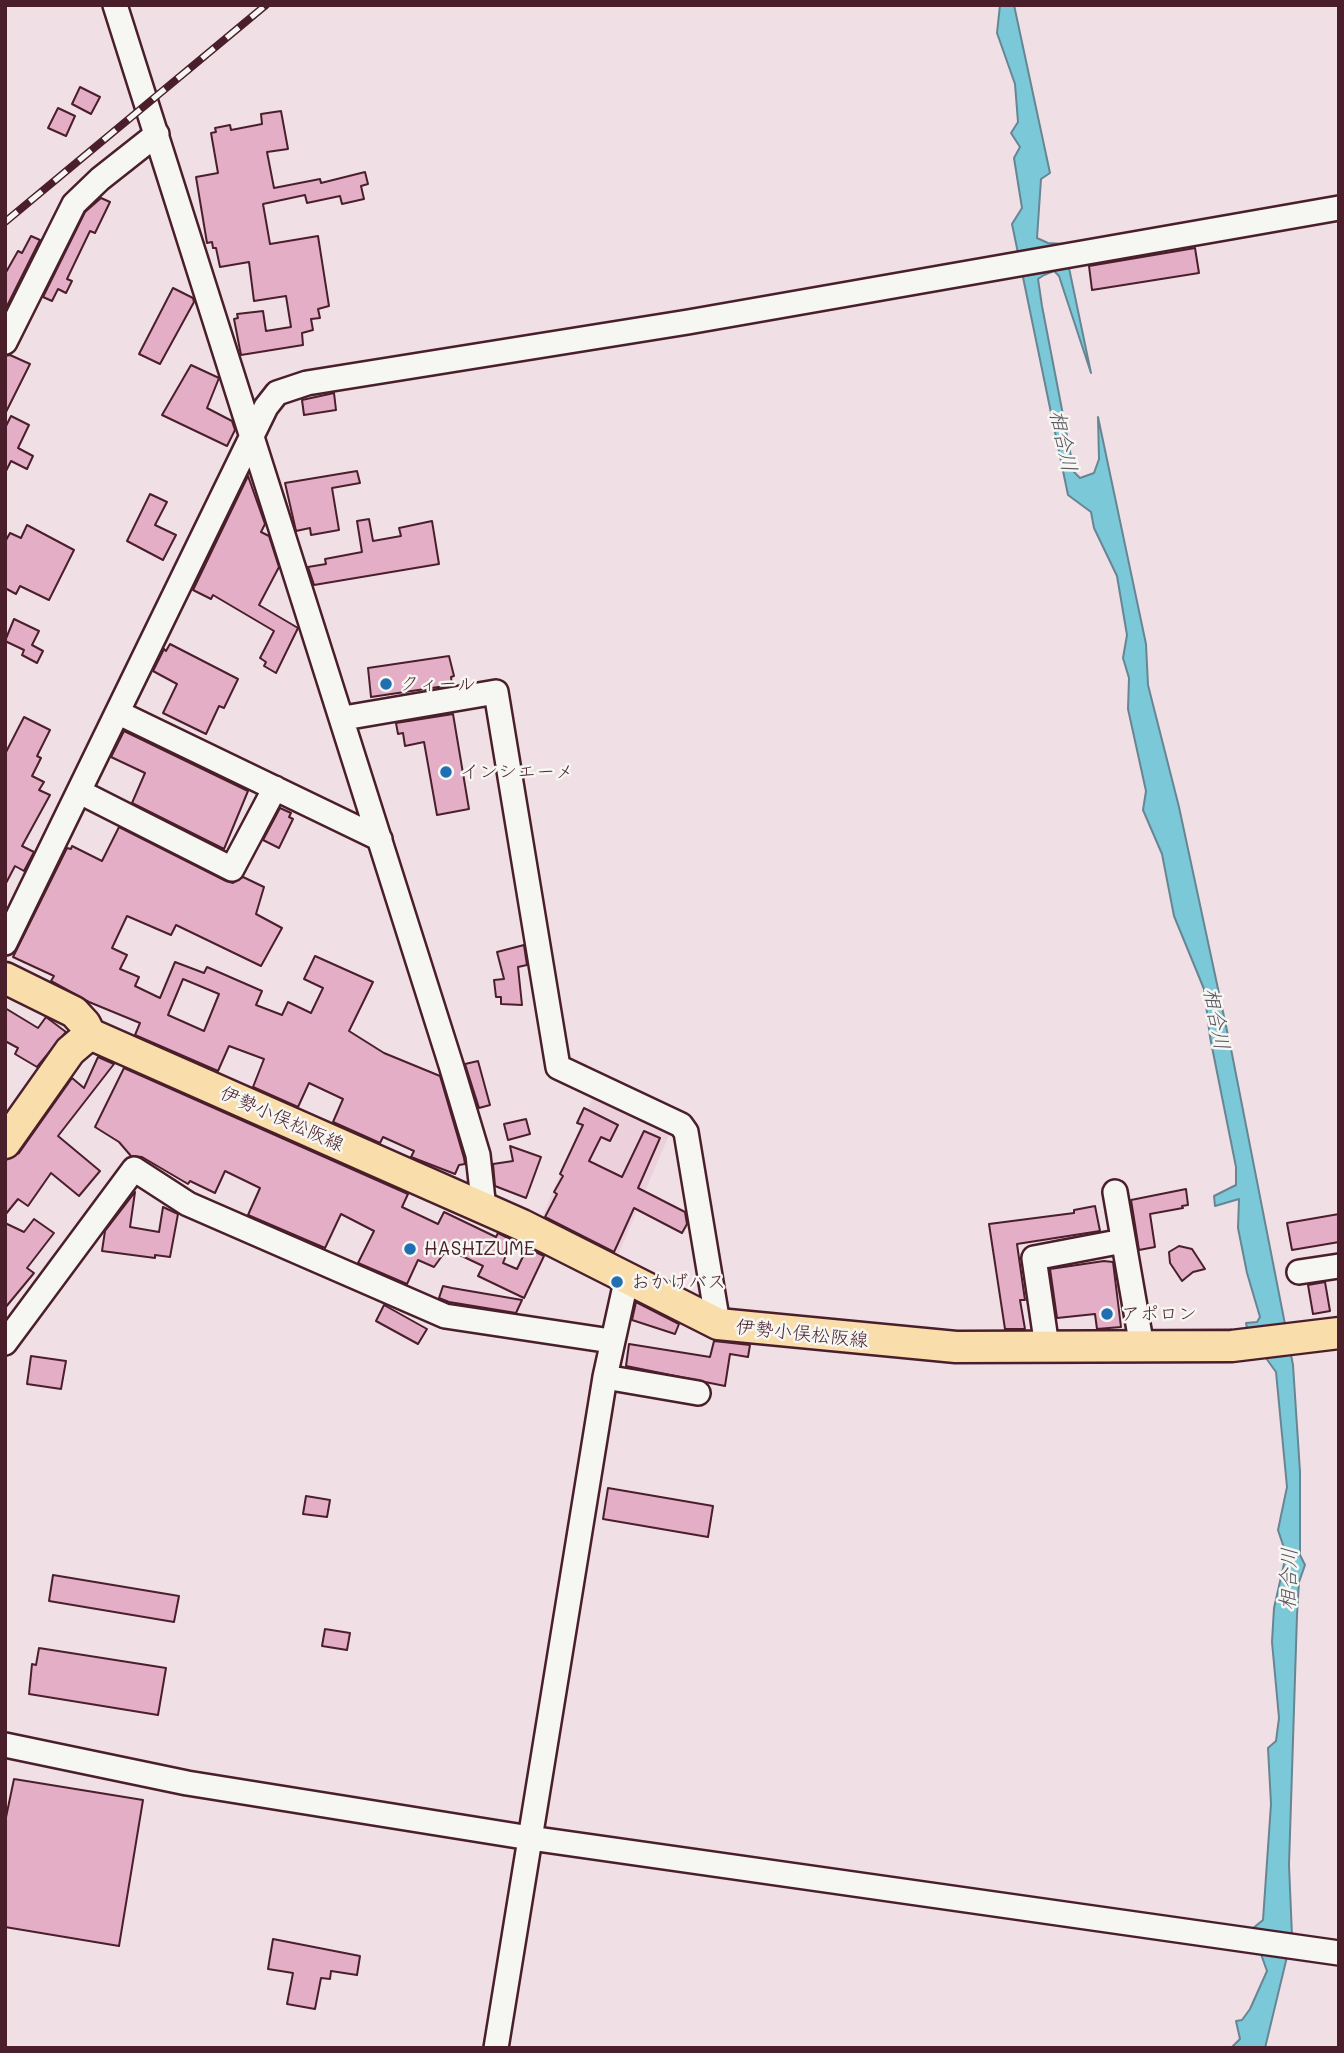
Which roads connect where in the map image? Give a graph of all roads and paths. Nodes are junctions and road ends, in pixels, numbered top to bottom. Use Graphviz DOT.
graph roads {
  1 [pos="115,5"];
  2 [pos="157,134"];
  3 [pos="1339,208"];
  4 [pos="5,342"];
  5 [pos="253,438"];
  6 [pos="119,713"];
  7 [pos="344,718"];
  8 [pos="275,788"];
  9 [pos="80,792"];
  10 [pos="380,839"];
  11 [pos="5,943"];
  12 [pos="5,978"];
  13 [pos="90,1034"];
  14 [pos="5,1143"];
  15 [pos="1115,1192"];
  16 [pos="484,1209"];
  17 [pos="1124,1241"];
  18 [pos="1339,1265"];
  19 [pos="1298,1272"];
  20 [pos="627,1277"];
  21 [pos="718,1324"];
  22 [pos="1339,1333"];
  23 [pos="611,1341"];
  24 [pos="5,1343"];
  25 [pos="1047,1347"];
  26 [pos="1142,1347"];
  27 [pos="605,1377"];
  28 [pos="698,1393"];
  29 [pos="5,1745"];
  30 [pos="530,1838"];
  31 [pos="1339,1953"];
  32 [pos="496,2048"];
  1 -- 2 [label="street"];
  2 -- 4 [label="street"];
  2 -- 5 [label="street"];
  3 -- 5 [label="street"];
  5 -- 6 [label="street"];
  5 -- 7 [label="street"];
  6 -- 8 [label="street"];
  6 -- 9 [label="street"];
  7 -- 10 [label="street"];
  7 -- 21 [label="street"];
  8 -- 9 [label="street"];
  8 -- 10 [label="street"];
  9 -- 11 [label="street"];
  10 -- 16 [label="street"];
  12 -- 13 [label="main road"];
  13 -- 14 [label="main road"];
  13 -- 16 [label="main road, 伊勢小俣松阪線"];
  15 -- 17 [label="street"];
  16 -- 20 [label="main road, 伊勢小俣松阪線"];
  17 -- 25 [label="street"];
  17 -- 26 [label="street"];
  18 -- 19 [label="street"];
  20 -- 21 [label="main road, 伊勢小俣松阪線"];
  20 -- 23 [label="street"];
  21 -- 25 [label="main road, 伊勢小俣松阪線"];
  22 -- 26 [label="main road, 伊勢小俣松阪線"];
  23 -- 24 [label="street"];
  23 -- 27 [label="street"];
  25 -- 26 [label="main road, 伊勢小俣松阪線"];
  27 -- 28 [label="street"];
  27 -- 30 [label="street"];
  29 -- 30 [label="street"];
  30 -- 31 [label="street"];
  30 -- 32 [label="street"];
}
